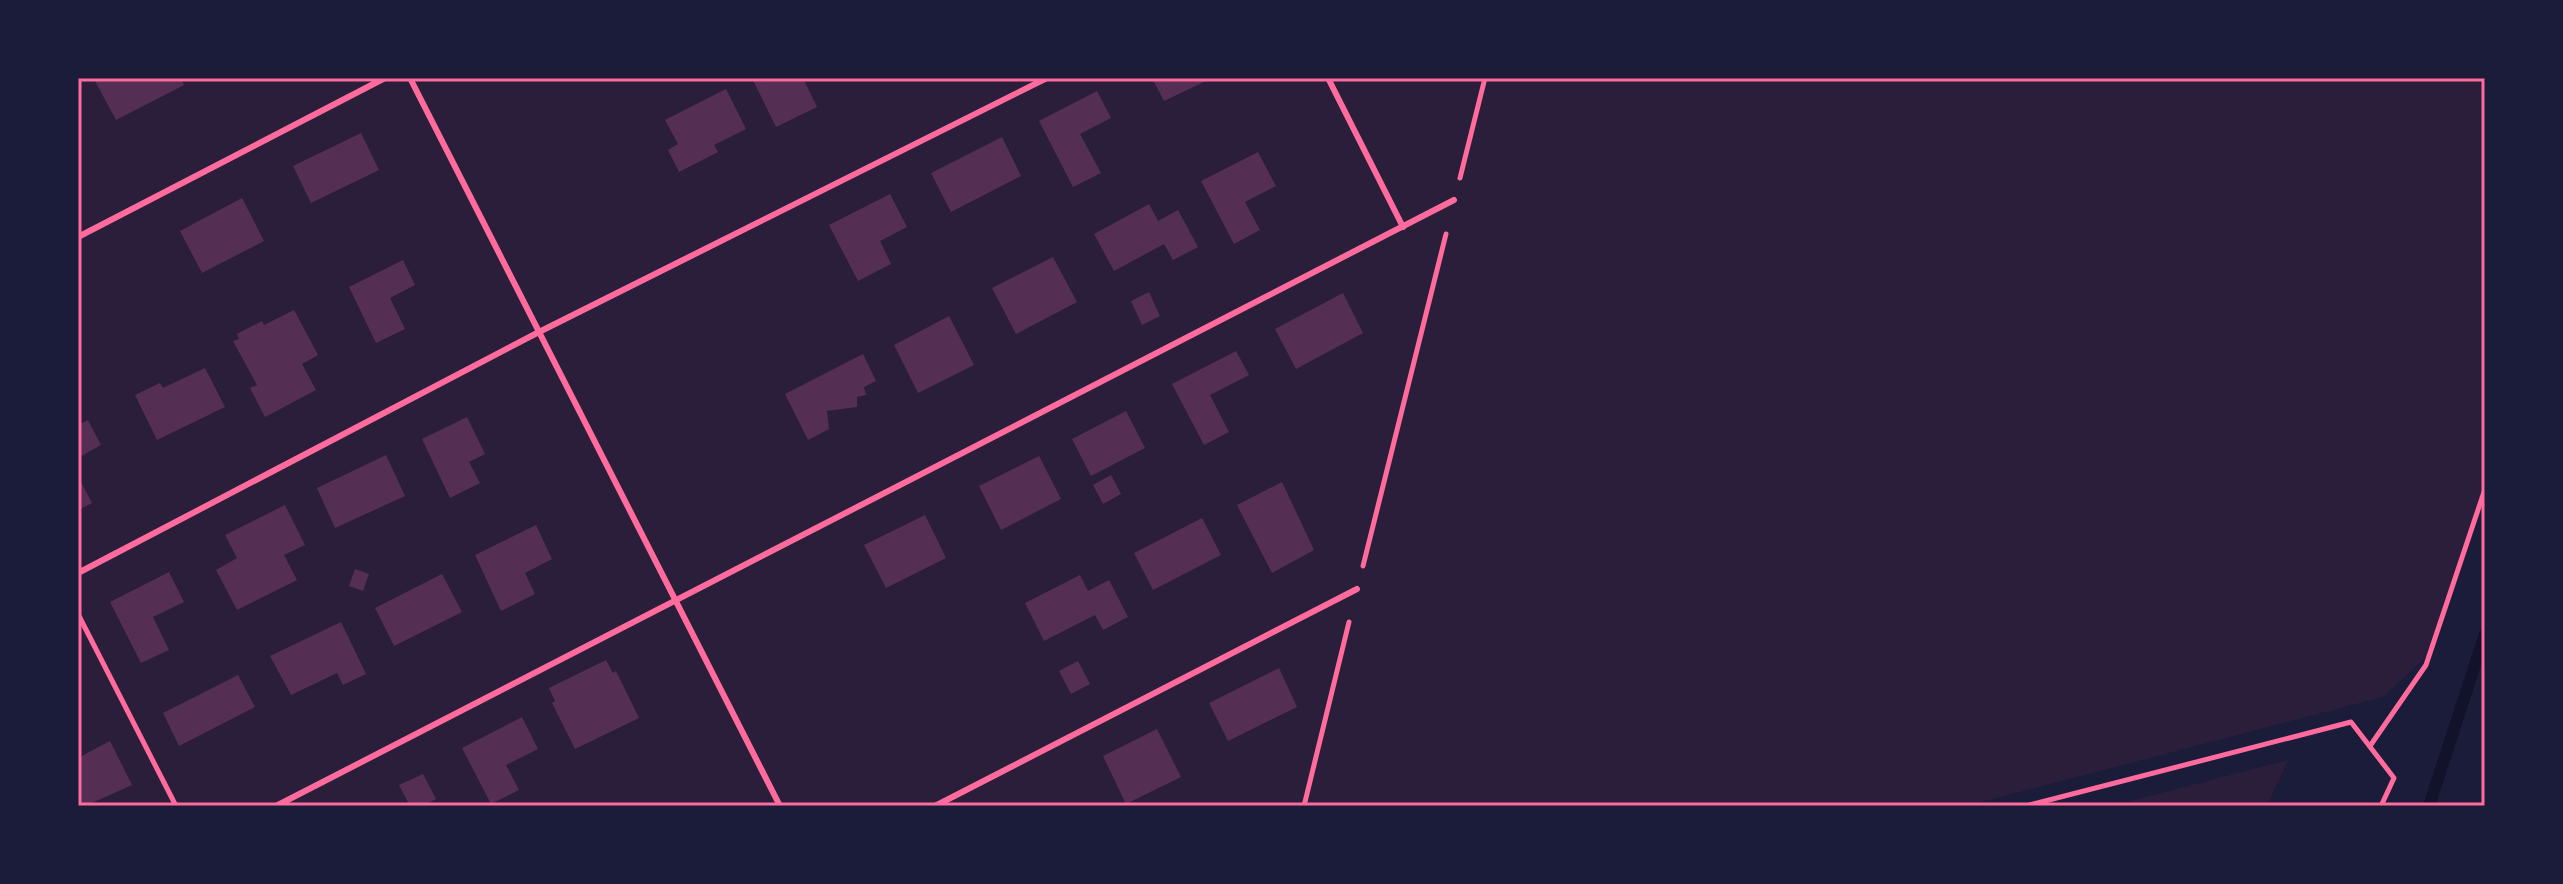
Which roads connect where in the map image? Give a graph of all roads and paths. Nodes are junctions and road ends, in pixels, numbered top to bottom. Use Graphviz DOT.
graph roads {
  1 [pos="385,78"];
  2 [pos="410,78"];
  3 [pos="1047,78"];
  4 [pos="1328,78"];
  5 [pos="1485,78"];
  6 [pos="1454,200"];
  7 [pos="1403,227"];
  8 [pos="78,237"];
  9 [pos="539,332"];
  10 [pos="2485,489"];
  11 [pos="78,573"];
  12 [pos="1357,589"];
  13 [pos="676,603"];
  14 [pos="78,614"];
  15 [pos="2370,746"];
  16 [pos="176,806"];
  17 [pos="276,806"];
  18 [pos="780,806"];
  19 [pos="935,806"];
  20 [pos="1304,806"];
  21 [pos="2026,806"];
  22 [pos="2381,806"];
  1 -- 8 [label="lane"];
  2 -- 9 [label="lane"];
  3 -- 9 [label="lane"];
  4 -- 7 [label="lane"];
  5 -- 6 [label="path"];
  6 -- 7 [label="lane"];
  6 -- 12 [label="path"];
  7 -- 13 [label="lane"];
  9 -- 11 [label="lane"];
  9 -- 13 [label="lane"];
  10 -- 15 [label="path"];
  12 -- 19 [label="lane"];
  12 -- 20 [label="path"];
  13 -- 17 [label="lane"];
  13 -- 18 [label="lane"];
  14 -- 16 [label="path"];
  15 -- 21 [label="path"];
  15 -- 22 [label="path"];
}
